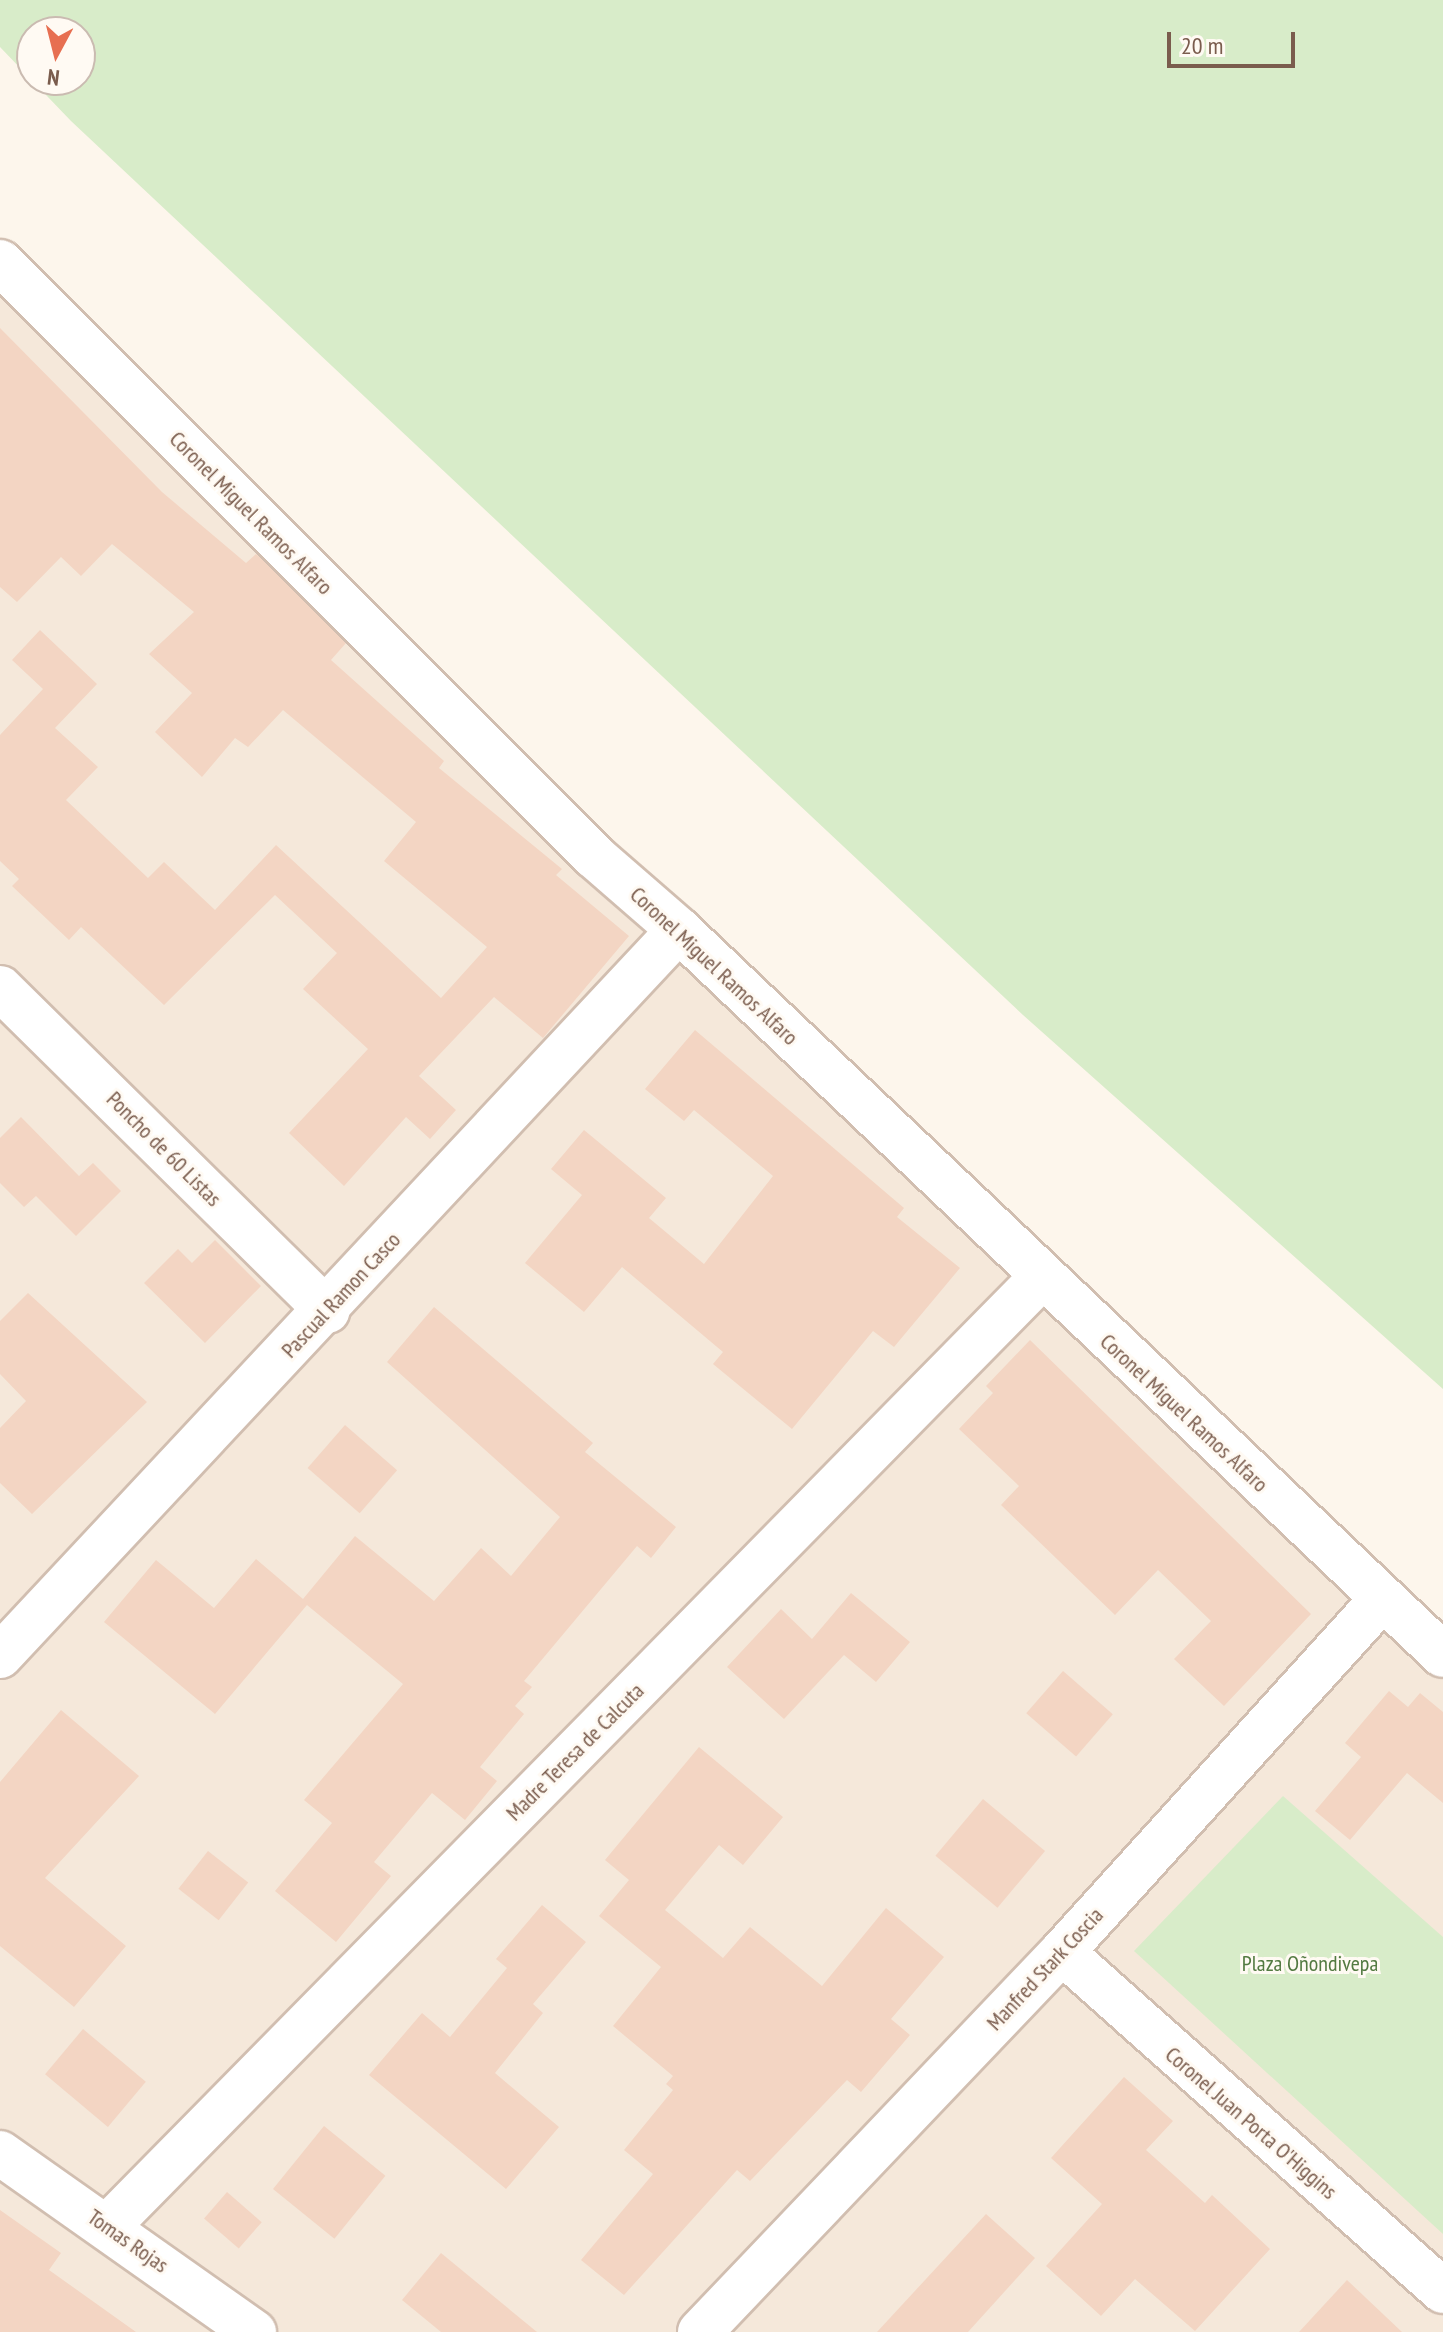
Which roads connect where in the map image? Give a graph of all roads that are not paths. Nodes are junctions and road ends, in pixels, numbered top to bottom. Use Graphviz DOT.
graph roads {
  1 [pos="0,262"];
  2 [pos="679,930"];
  3 [pos="0,988"];
  4 [pos="1041,1278"];
  5 [pos="327,1311"];
  6 [pos="1382,1599"];
  7 [pos="1443,1655"];
  8 [pos="0,1656"];
  9 [pos="1062,1952"];
  10 [pos="0,2153"];
  11 [pos="108,2226"];
  12 [pos="1443,2291"];
  13 [pos="705,2330"];
  14 [pos="254,2332"];
  1 -- 2 [label="street, Coronel Miguel Ramos Alfaro"];
  2 -- 4 [label="street, Coronel Miguel Ramos Alfaro"];
  2 -- 5 [label="street, Pascual Ramon Casco"];
  3 -- 5 [label="street, Poncho de 60 Listas"];
  4 -- 6 [label="street, Coronel Miguel Ramos Alfaro"];
  4 -- 11 [label="street, Madre Teresa de Calcuta"];
  5 -- 8 [label="street, Pascual Ramon Casco"];
  6 -- 7 [label="street, Coronel Miguel Ramos Alfaro"];
  6 -- 9 [label="street, Manfred Stark Coscia"];
  9 -- 12 [label="street, Coronel Juan Porta O'Higgins"];
  9 -- 13 [label="street, Manfred Stark Coscia"];
  10 -- 11 [label="street, Tomas Rojas"];
  11 -- 14 [label="street, Tomas Rojas"];
}
